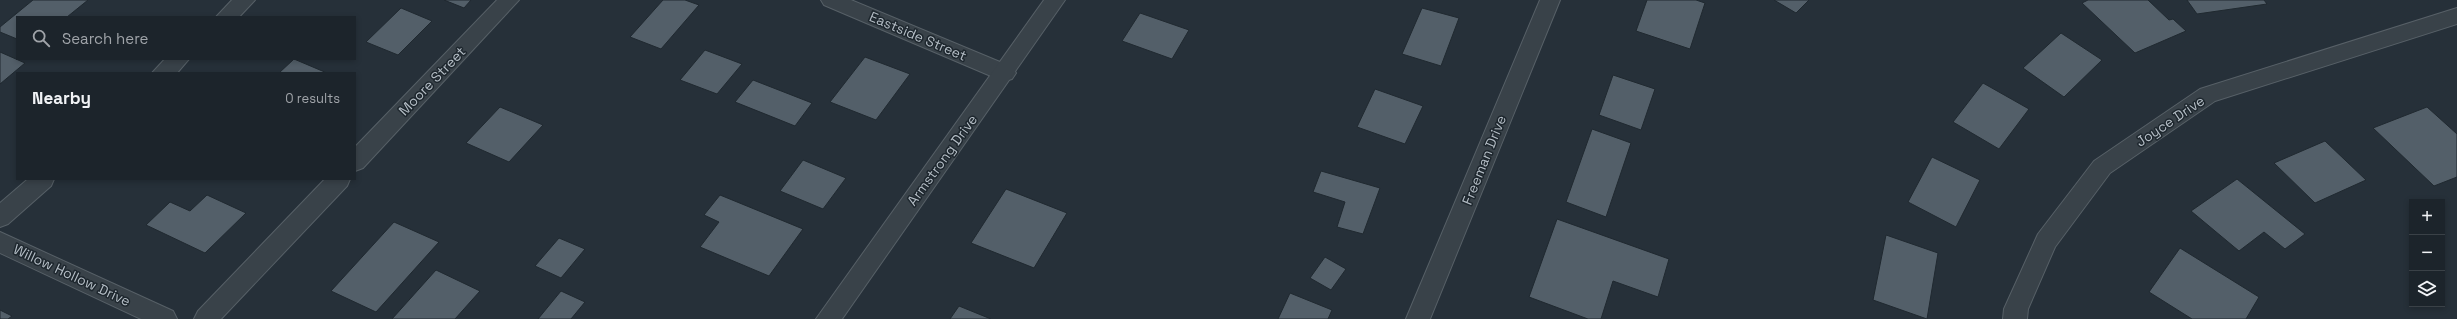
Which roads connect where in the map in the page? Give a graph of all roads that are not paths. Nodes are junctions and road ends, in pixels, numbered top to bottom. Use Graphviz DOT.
graph roads {
  1 [pos="245,0"];
  2 [pos="509,0"];
  3 [pos="831,0"];
  4 [pos="1055,0"];
  5 [pos="1550,0"];
  6 [pos="227,16"];
  7 [pos="2457,16"];
  8 [pos="178,60"];
  9 [pos="164,72"];
  10 [pos="1005,73"];
  11 [pos="356,161"];
  12 [pos="42,180"];
  13 [pos="338,180"];
  14 [pos="0,217"];
  15 [pos="0,242"];
  16 [pos="165,319"];
  17 [pos="206,319"];
  18 [pos="828,319"];
  19 [pos="1418,319"];
  20 [pos="2015,319"];
  1 -- 6 [label="street"];
  2 -- 11 [label="street, Moore Street"];
  3 -- 10 [label="street, Eastside Street"];
  4 -- 10 [label="street, Armstrong Drive"];
  5 -- 19 [label="street, Freeman Drive"];
  7 -- 20 [label="street, Joyce Drive"];
  8 -- 9 [label="street"];
  10 -- 18 [label="street, Armstrong Drive"];
  12 -- 14 [label="street"];
  13 -- 17 [label="street"];
  15 -- 16 [label="street, Willow Hollow Drive"];
}
